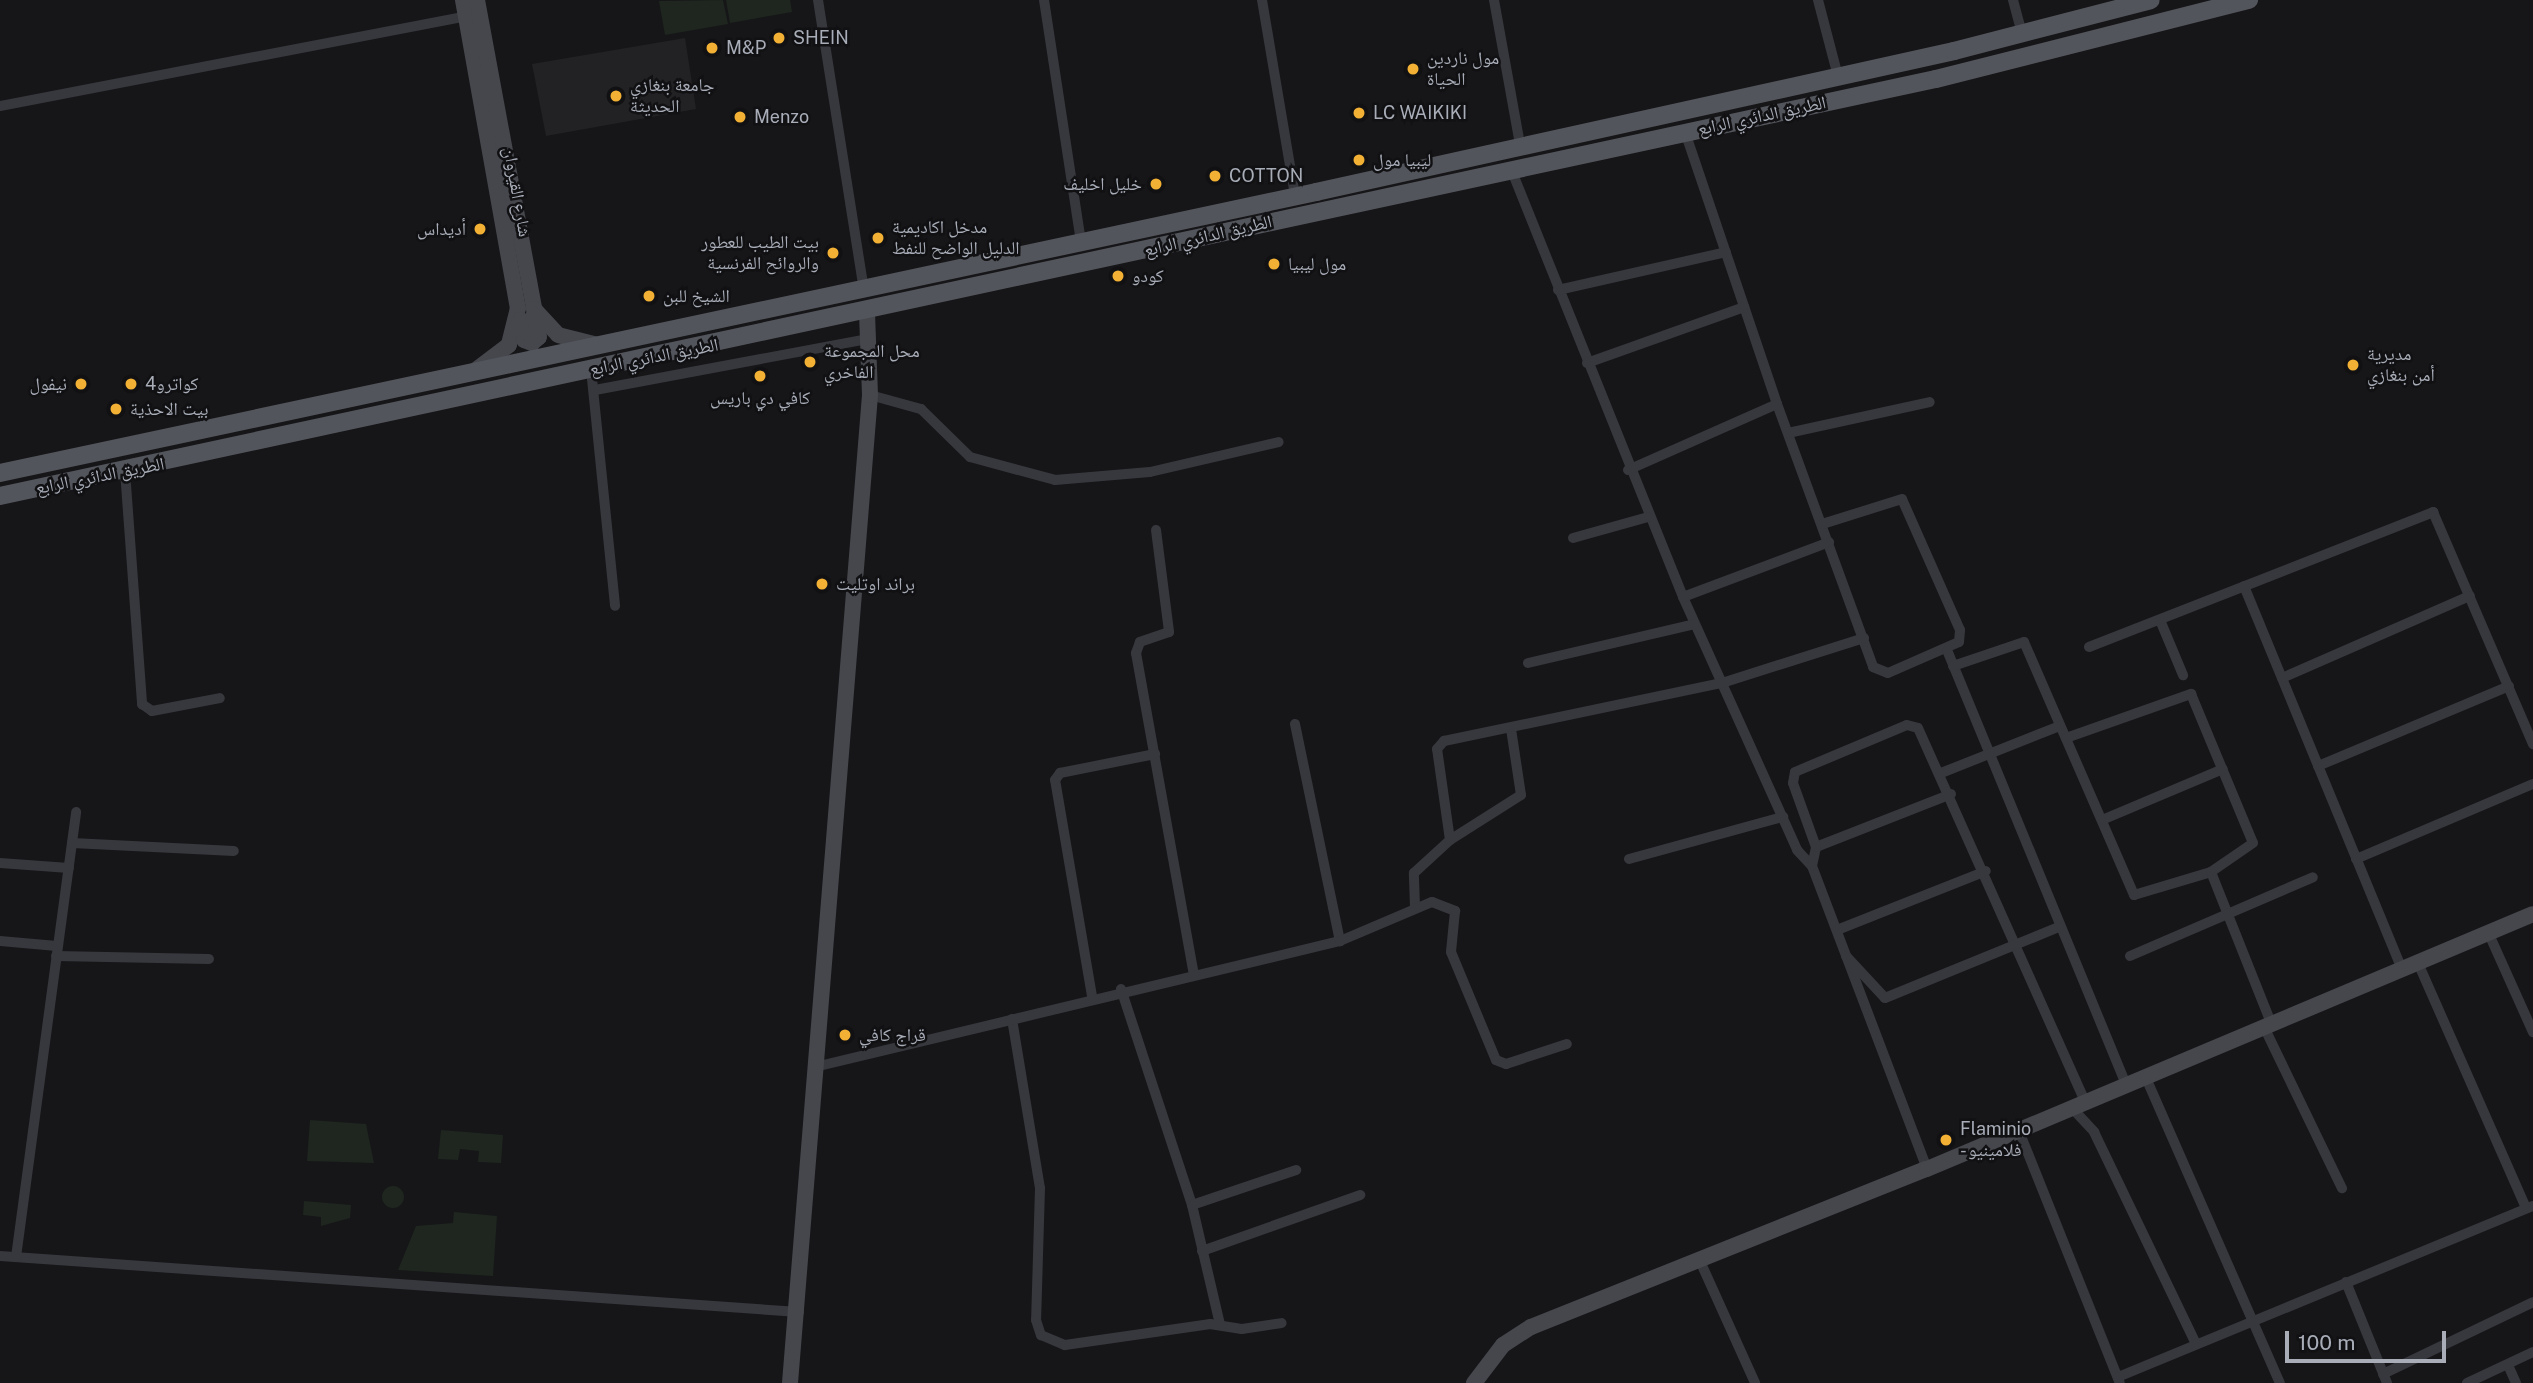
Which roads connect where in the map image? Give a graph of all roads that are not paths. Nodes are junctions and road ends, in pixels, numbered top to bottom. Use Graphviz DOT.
graph roads {
  1 [pos="818,0"];
  2 [pos="1044,0"];
  3 [pos="1262,0"];
  4 [pos="1494,0"];
  5 [pos="1818,0"];
  6 [pos="2013,0"];
  7 [pos="2151,0"];
  8 [pos="2249,0"];
  9 [pos="471,8"];
  10 [pos="2022,34"];
  11 [pos="1838,76"];
  12 [pos="0,106"];
  13 [pos="1592,130"];
  14 [pos="1685,132"];
  15 [pos="1520,145"];
  16 [pos="1597,150"];
  17 [pos="1511,169"];
  18 [pos="1295,196"];
  19 [pos="1081,242"];
  20 [pos="1726,252"];
  21 [pos="864,290"];
  22 [pos="1558,290"];
  23 [pos="1745,307"];
  24 [pos="526,309"];
  25 [pos="867,314"];
  26 [pos="869,339"];
  27 [pos="598,345"];
  28 [pos="1587,363"];
  29 [pos="591,369"];
  30 [pos="472,373"];
  31 [pos="595,390"];
  32 [pos="870,395"];
  33 [pos="1930,402"];
  34 [pos="1777,404"];
  35 [pos="1788,433"];
  36 [pos="1279,442"];
  37 [pos="1628,470"];
  38 [pos="125,471"];
  39 [pos="0,473"];
  40 [pos="0,496"];
  41 [pos="1648,517"];
  42 [pos="1822,524"];
  43 [pos="1156,530"];
  44 [pos="1573,538"];
  45 [pos="1829,542"];
  46 [pos="2244,586"];
  47 [pos="2470,596"];
  48 [pos="1683,597"];
  49 [pos="615,606"];
  50 [pos="2160,620"];
  51 [pos="1695,624"];
  52 [pos="1864,638"];
  53 [pos="2089,647"];
  54 [pos="1947,650"];
  55 [pos="1528,663"];
  56 [pos="1953,666"];
  57 [pos="2183,675"];
  58 [pos="2281,678"];
  59 [pos="1722,683"];
  60 [pos="2509,687"];
  61 [pos="220,698"];
  62 [pos="1295,724"];
  63 [pos="2060,726"];
  64 [pos="1511,729"];
  65 [pos="2066,738"];
  66 [pos="2533,744"];
  67 [pos="1154,754"];
  68 [pos="1987,756"];
  69 [pos="2318,766"];
  70 [pos="2223,769"];
  71 [pos="1941,773"];
  72 [pos="2533,784"];
  73 [pos="1951,794"];
  74 [pos="76,812"];
  75 [pos="1783,817"];
  76 [pos="2102,820"];
  77 [pos="1450,840"];
  78 [pos="72,843"];
  79 [pos="1816,847"];
  80 [pos="234,851"];
  81 [pos="1629,859"];
  82 [pos="2356,859"];
  83 [pos="0,863"];
  84 [pos="1812,866"];
  85 [pos="69,868"];
  86 [pos="1986,871"];
  87 [pos="2211,872"];
  88 [pos="2313,877"];
  89 [pos="1415,906"];
  90 [pos="2229,913"];
  91 [pos="2533,914"];
  92 [pos="2059,927"];
  93 [pos="1837,930"];
  94 [pos="2488,932"];
  95 [pos="0,941"];
  96 [pos="1340,941"];
  97 [pos="2016,944"];
  98 [pos="57,951"];
  99 [pos="1846,956"];
  100 [pos="2130,956"];
  101 [pos="209,959"];
  102 [pos="2417,963"];
  103 [pos="2402,970"];
  104 [pos="1193,971"];
  105 [pos="1121,989"];
  106 [pos="1092,996"];
  107 [pos="1012,1019"];
  108 [pos="2269,1027"];
  109 [pos="2533,1032"];
  110 [pos="1567,1044"];
  111 [pos="819,1066"];
  112 [pos="2146,1077"];
  113 [pos="2126,1085"];
  114 [pos="2079,1106"];
  115 [pos="2019,1131"];
  116 [pos="1927,1169"];
  117 [pos="1296,1170"];
  118 [pos="2343,1188"];
  119 [pos="1360,1195"];
  120 [pos="1192,1205"];
  121 [pos="2530,1207"];
  122 [pos="1202,1251"];
  123 [pos="0,1256"];
  124 [pos="16,1257"];
  125 [pos="1700,1261"];
  126 [pos="2346,1282"];
  127 [pos="2533,1302"];
  128 [pos="799,1312"];
  129 [pos="2254,1320"];
  130 [pos="1282,1323"];
  131 [pos="1220,1324"];
  132 [pos="2196,1344"];
  133 [pos="2533,1353"];
  134 [pos="2508,1365"];
  135 [pos="2385,1378"];
  136 [pos="2119,1380"];
  137 [pos="790,1383"];
  138 [pos="1474,1383"];
  139 [pos="1755,1383"];
  140 [pos="2280,1383"];
  141 [pos="2467,1383"];
  142 [pos="2516,1383"];
  1 -- 21 [label="street"];
  2 -- 19 [label="street"];
  3 -- 18 [label="street"];
  4 -- 15 [label="street"];
  5 -- 11 [label="street"];
  6 -- 10 [label="street"];
  7 -- 10 [label="main road, الطريق الدائري الرابع"];
  8 -- 14 [label="main road, الطريق الدائري الرابع"];
  9 -- 12 [label="street"];
  9 -- 24 [label="street, شارع القيروان"];
  10 -- 11 [label="main road, الطريق الدائري الرابع"];
  11 -- 13 [label="main road, الطريق الدائري الرابع"];
  13 -- 15 [label="main road, الطريق الدائري الرابع"];
  13 -- 16 [label="main road"];
  14 -- 16 [label="main road, الطريق الدائري الرابع"];
  14 -- 20 [label="street"];
  15 -- 18 [label="main road, الطريق الدائري الرابع"];
  16 -- 17 [label="main road, الطريق الدائري الرابع"];
  17 -- 22 [label="street"];
  17 -- 25 [label="main road, الطريق الدائري الرابع"];
  18 -- 19 [label="main road, الطريق الدائري الرابع"];
  19 -- 21 [label="main road, الطريق الدائري الرابع"];
  20 -- 22 [label="street"];
  20 -- 23 [label="street"];
  21 -- 27 [label="main road, الطريق الدائري الرابع"];
  22 -- 28 [label="street"];
  23 -- 28 [label="street"];
  23 -- 34 [label="street"];
  24 -- 27 [label="street"];
  24 -- 30 [label="street, شارع القيروان"];
  25 -- 26 [label="street"];
  25 -- 29 [label="main road, الطريق الدائري الرابع"];
  26 -- 31 [label="street"];
  26 -- 32 [label="street"];
  27 -- 30 [label="main road, الطريق الدائري الرابع"];
  28 -- 37 [label="street"];
  29 -- 31 [label="street"];
  29 -- 38 [label="main road, الطريق الدائري الرابع"];
  30 -- 39 [label="main road, الطريق الدائري الرابع"];
  31 -- 49 [label="street"];
  32 -- 36 [label="street"];
  32 -- 111 [label="street"];
  33 -- 35 [label="street"];
  34 -- 35 [label="street"];
  34 -- 37 [label="street"];
  35 -- 42 [label="street"];
  37 -- 41 [label="street"];
  38 -- 40 [label="main road, الطريق الدائري الرابع"];
  38 -- 61 [label="street"];
  41 -- 44 [label="street"];
  41 -- 48 [label="street"];
  42 -- 45 [label="street"];
  42 -- 54 [label="street"];
  43 -- 67 [label="street"];
  45 -- 48 [label="street"];
  45 -- 52 [label="street"];
  46 -- 47 [label="street"];
  46 -- 50 [label="street"];
  46 -- 58 [label="street"];
  47 -- 58 [label="street"];
  47 -- 60 [label="street"];
  48 -- 51 [label="street"];
  50 -- 53 [label="street"];
  50 -- 57 [label="street"];
  51 -- 55 [label="street"];
  51 -- 59 [label="street"];
  52 -- 54 [label="street"];
  52 -- 59 [label="street"];
  54 -- 56 [label="street"];
  56 -- 63 [label="street"];
  56 -- 68 [label="street"];
  58 -- 69 [label="street"];
  59 -- 64 [label="street"];
  59 -- 75 [label="street"];
  60 -- 66 [label="street"];
  60 -- 69 [label="street"];
  62 -- 96 [label="street"];
  63 -- 65 [label="street"];
  63 -- 68 [label="street"];
  64 -- 77 [label="street"];
  64 -- 77 [label="street"];
  65 -- 70 [label="street"];
  65 -- 76 [label="street"];
  67 -- 104 [label="street"];
  67 -- 106 [label="street"];
  68 -- 71 [label="street"];
  68 -- 92 [label="street"];
  69 -- 82 [label="street"];
  70 -- 76 [label="street"];
  70 -- 87 [label="street"];
  71 -- 73 [label="street"];
  71 -- 79 [label="street"];
  72 -- 82 [label="street"];
  73 -- 79 [label="street"];
  73 -- 86 [label="street"];
  74 -- 78 [label="street"];
  75 -- 81 [label="street"];
  75 -- 84 [label="street"];
  76 -- 87 [label="street"];
  77 -- 89 [label="street"];
  78 -- 80 [label="street"];
  78 -- 85 [label="street"];
  79 -- 84 [label="street"];
  82 -- 103 [label="street"];
  83 -- 85 [label="street"];
  84 -- 93 [label="street"];
  85 -- 98 [label="street"];
  86 -- 93 [label="street"];
  86 -- 97 [label="street"];
  87 -- 90 [label="street"];
  88 -- 90 [label="street"];
  89 -- 96 [label="street"];
  89 -- 110 [label="street"];
  90 -- 100 [label="street"];
  90 -- 108 [label="street"];
  91 -- 94 [label="street"];
  92 -- 97 [label="street"];
  92 -- 113 [label="street"];
  93 -- 99 [label="street"];
  94 -- 102 [label="street"];
  94 -- 109 [label="street"];
  95 -- 98 [label="street"];
  96 -- 104 [label="street"];
  97 -- 99 [label="street"];
  97 -- 114 [label="street"];
  98 -- 101 [label="street"];
  98 -- 124 [label="street"];
  99 -- 116 [label="street"];
  102 -- 103 [label="street"];
  102 -- 121 [label="street"];
  103 -- 108 [label="street"];
  104 -- 105 [label="street"];
  105 -- 106 [label="street"];
  105 -- 120 [label="street"];
  106 -- 107 [label="street"];
  107 -- 111 [label="street"];
  107 -- 131 [label="street"];
  108 -- 112 [label="street"];
  108 -- 118 [label="street"];
  111 -- 128 [label="street"];
  112 -- 113 [label="street"];
  112 -- 129 [label="street"];
  113 -- 114 [label="street"];
  114 -- 115 [label="street"];
  114 -- 132 [label="street"];
  115 -- 116 [label="street"];
  115 -- 136 [label="street"];
  116 -- 125 [label="street"];
  117 -- 120 [label="street"];
  119 -- 122 [label="street"];
  120 -- 122 [label="street"];
  121 -- 126 [label="street"];
  122 -- 131 [label="street"];
  123 -- 124 [label="street"];
  124 -- 128 [label="street"];
  125 -- 138 [label="street"];
  125 -- 139 [label="street"];
  126 -- 129 [label="street"];
  126 -- 135 [label="street"];
  127 -- 135 [label="street"];
  128 -- 137 [label="street"];
  129 -- 132 [label="street"];
  129 -- 140 [label="street"];
  130 -- 131 [label="street"];
  132 -- 136 [label="street"];
  133 -- 134 [label="street"];
  134 -- 141 [label="street"];
  134 -- 142 [label="street"];
}
